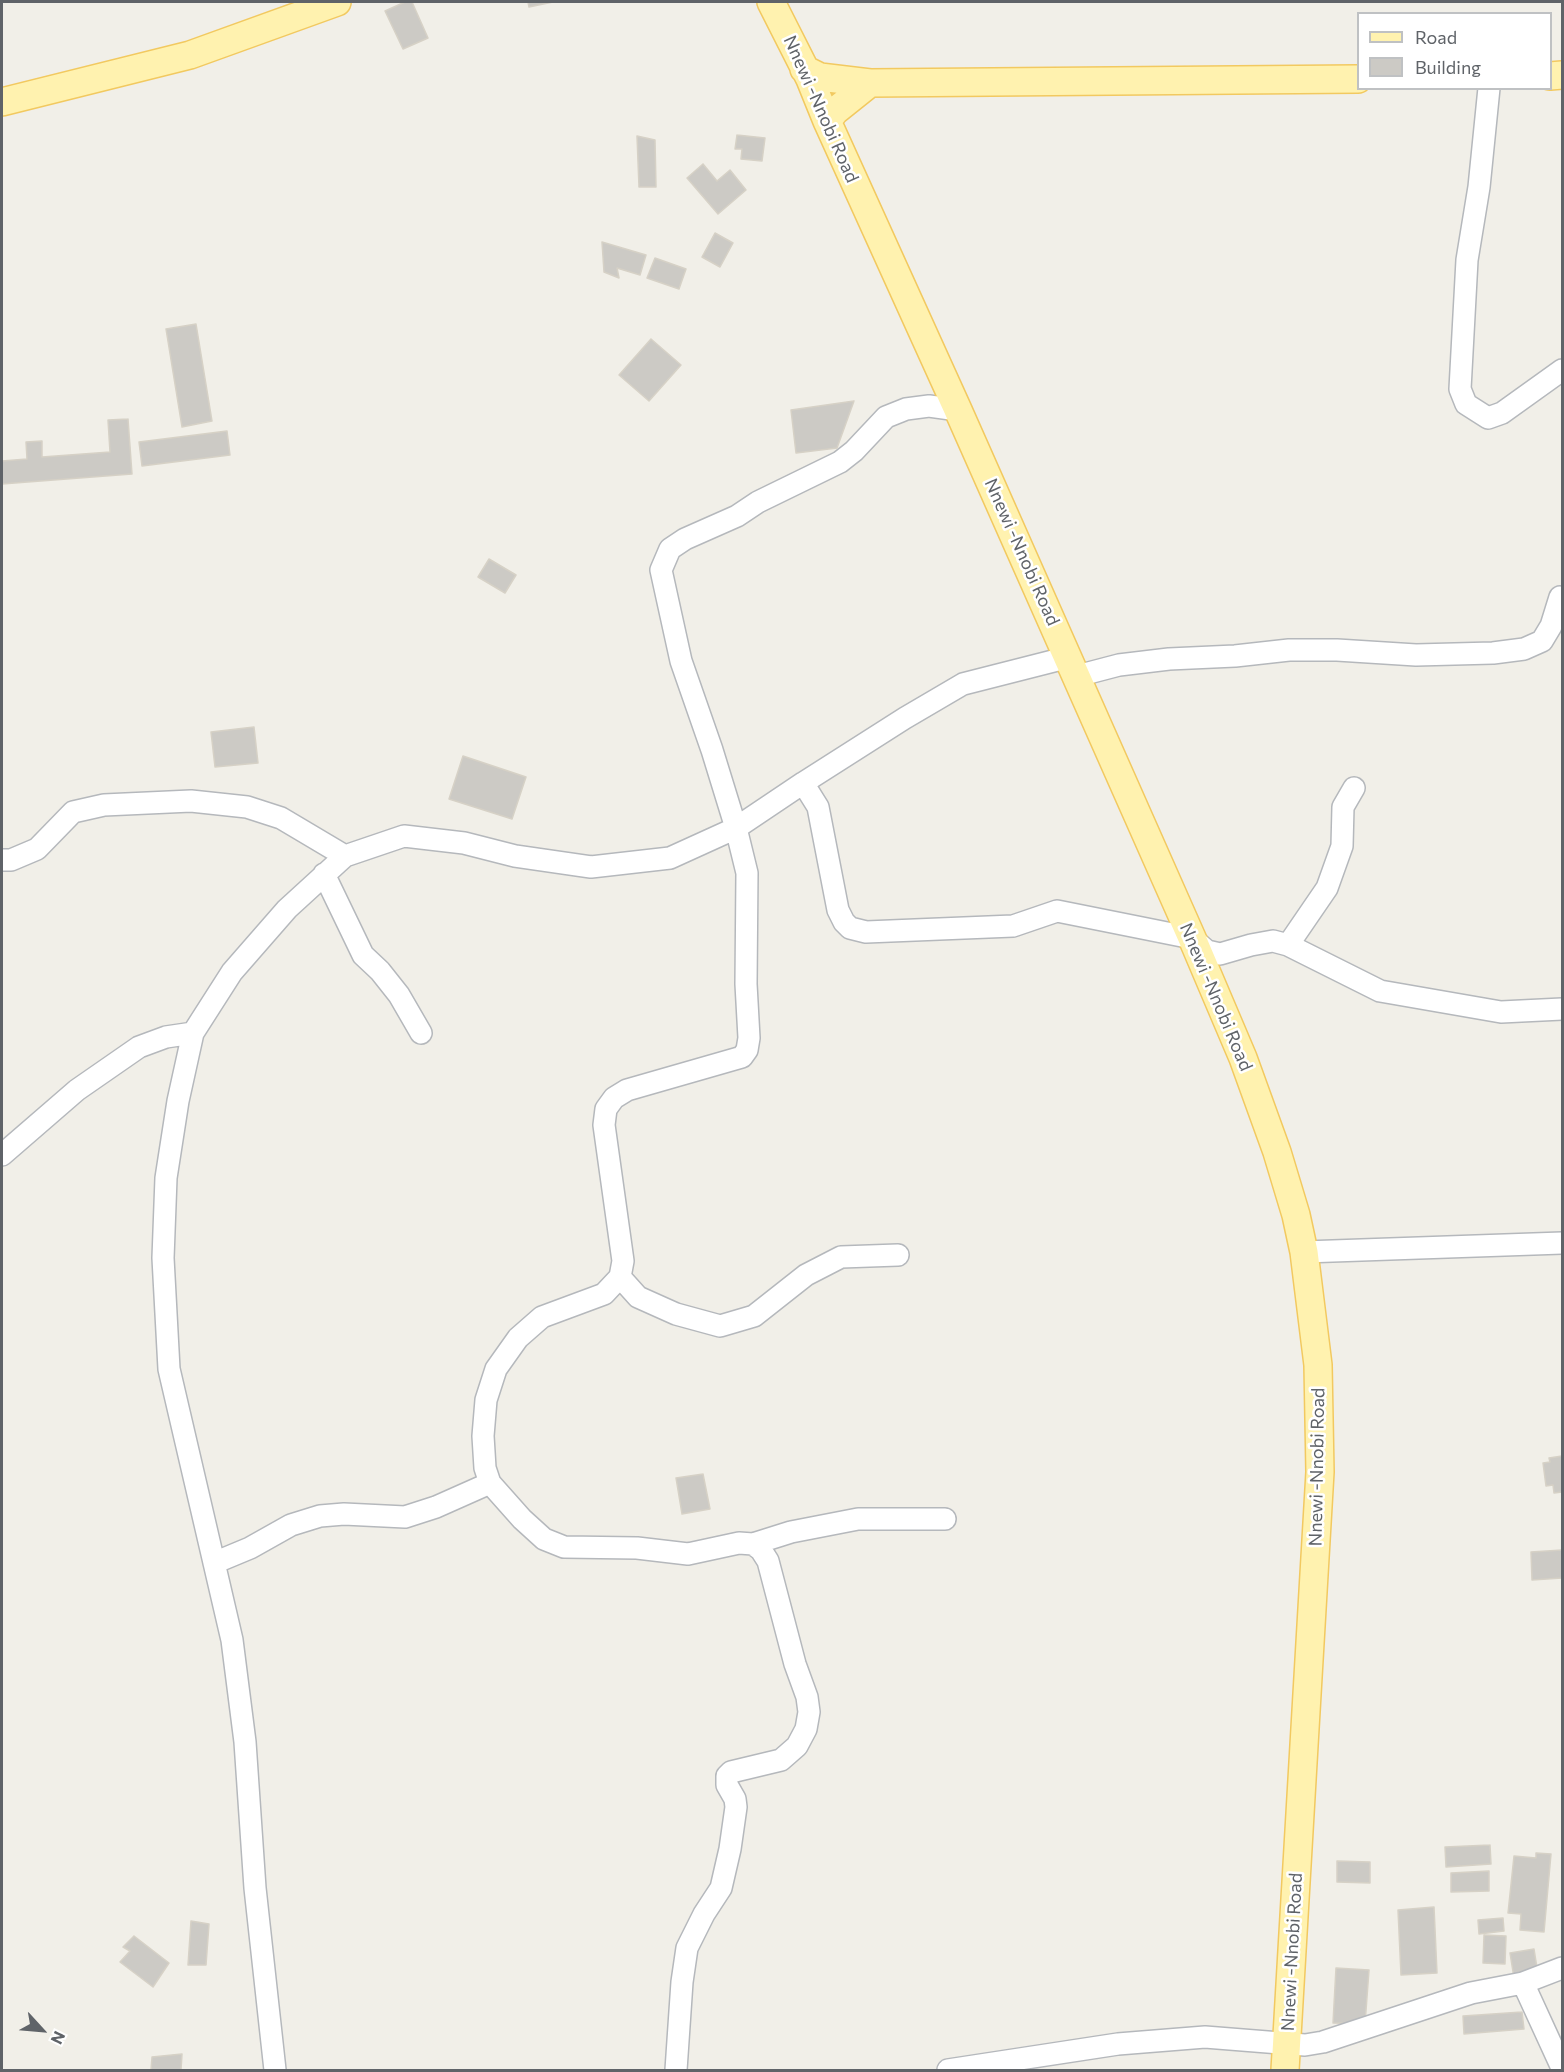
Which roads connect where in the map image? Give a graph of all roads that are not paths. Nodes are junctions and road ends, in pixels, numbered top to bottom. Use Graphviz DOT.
graph roads {
  1 [pos="337,2"];
  2 [pos="771,2"];
  3 [pos="804,69"];
  4 [pos="1357,79"];
  5 [pos="870,83"];
  6 [pos="1489,90"];
  7 [pos="2,102"];
  8 [pos="827,121"];
  9 [pos="1563,370"];
  10 [pos="958,410"];
  11 [pos="1560,597"];
  12 [pos="1073,667"];
  13 [pos="803,783"];
  14 [pos="1354,788"];
  15 [pos="736,828"];
  16 [pos="345,856"];
  17 [pos="2,860"];
  18 [pos="324,874"];
  19 [pos="1192,938"];
  20 [pos="1288,945"];
  21 [pos="1563,1009"];
  22 [pos="193,1033"];
  23 [pos="421,1033"];
  24 [pos="2,1155"];
  25 [pos="1563,1243"];
  26 [pos="1304,1252"];
  27 [pos="898,1255"];
  28 [pos="620,1277"];
  29 [pos="490,1483"];
  30 [pos="945,1519"];
  31 [pos="753,1544"];
  32 [pos="214,1563"];
  33 [pos="1563,1968"];
  34 [pos="1522,1983"];
  35 [pos="1287,2043"];
  36 [pos="1563,2068"];
  37 [pos="275,2070"];
  38 [pos="676,2070"];
  39 [pos="948,2070"];
  40 [pos="1285,2070"];
  1 -- 7 [label="main road"];
  2 -- 3 [label="main road, Nnewi -Nnobi Road"];
  3 -- 5 [label="main road"];
  3 -- 8 [label="main road, Nnewi -Nnobi Road"];
  4 -- 5 [label="main road"];
  5 -- 8 [label="main road"];
  6 -- 9 [label="street"];
  8 -- 10 [label="main road, Nnewi -Nnobi Road"];
  10 -- 12 [label="main road, Nnewi -Nnobi Road"];
  10 -- 15 [label="street"];
  11 -- 12 [label="street"];
  12 -- 13 [label="street"];
  12 -- 19 [label="main road, Nnewi -Nnobi Road"];
  13 -- 15 [label="street"];
  13 -- 19 [label="street"];
  14 -- 20 [label="street"];
  15 -- 16 [label="street"];
  15 -- 28 [label="street"];
  16 -- 17 [label="street"];
  16 -- 18 [label="street"];
  18 -- 22 [label="street"];
  18 -- 23 [label="street"];
  19 -- 20 [label="street"];
  19 -- 26 [label="main road, Nnewi -Nnobi Road"];
  20 -- 21 [label="street"];
  22 -- 24 [label="street"];
  22 -- 32 [label="street"];
  25 -- 26 [label="street"];
  26 -- 35 [label="main road, Nnewi -Nnobi Road"];
  27 -- 28 [label="street"];
  28 -- 29 [label="street"];
  29 -- 31 [label="street"];
  29 -- 32 [label="street"];
  30 -- 31 [label="street"];
  31 -- 38 [label="street"];
  32 -- 37 [label="street"];
  33 -- 34 [label="street"];
  34 -- 35 [label="street"];
  34 -- 36 [label="street"];
  35 -- 39 [label="street"];
  35 -- 40 [label="main road, Nnewi -Nnobi Road"];
}
